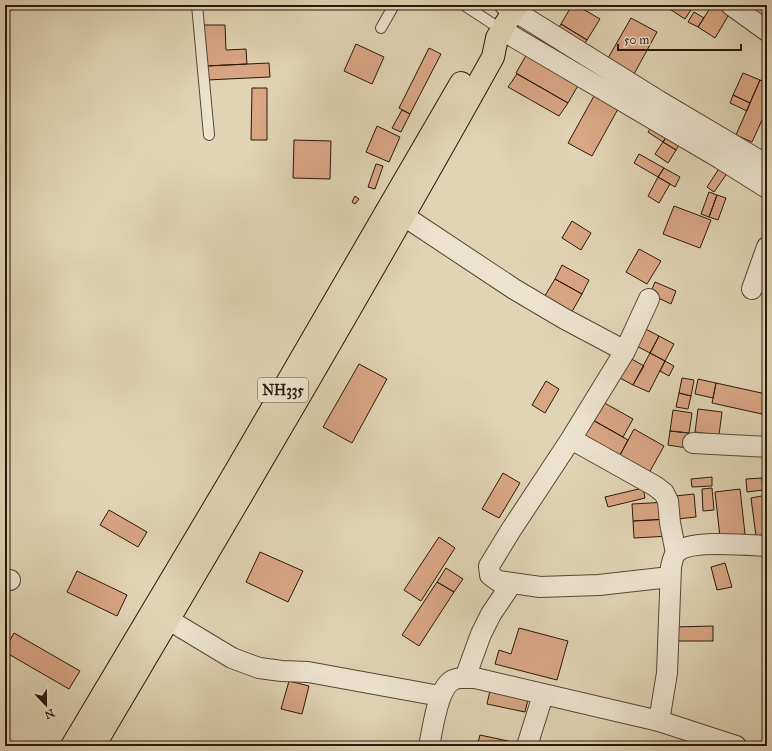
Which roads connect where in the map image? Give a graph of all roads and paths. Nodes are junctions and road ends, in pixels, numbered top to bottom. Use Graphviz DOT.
graph roads {
  1 [pos="197,5"];
  2 [pos="394,5"];
  3 [pos="464,5"];
  4 [pos="731,5"];
  5 [pos="512,7"];
  6 [pos="381,28"];
  7 [pos="767,31"];
  8 [pos="500,34"];
  9 [pos="209,134"];
  10 [pos="767,165"];
  11 [pos="767,188"];
  12 [pos="404,216"];
  13 [pos="767,247"];
  14 [pos="752,289"];
  15 [pos="649,299"];
  16 [pos="625,351"];
  17 [pos="571,439"];
  18 [pos="693,443"];
  19 [pos="767,447"];
  20 [pos="767,546"];
  21 [pos="676,553"];
  22 [pos="670,577"];
  23 [pos="512,584"];
  24 [pos="168,620"];
  25 [pos="465,678"];
  26 [pos="542,695"];
  27 [pos="440,696"];
  28 [pos="659,721"];
  29 [pos="72,746"];
  30 [pos="94,746"];
  31 [pos="429,746"];
  32 [pos="527,746"];
  33 [pos="736,746"];
  1 -- 9 [label="lane"];
  2 -- 6 [label="lane"];
  3 -- 8 [label="lane"];
  4 -- 7 [label="street"];
  5 -- 8 [label="highway, NH335"];
  5 -- 10 [label="street"];
  8 -- 11 [label="street"];
  8 -- 12 [label="highway, NH335"];
  8 -- 29 [label="highway, NH335"];
  12 -- 16 [label="street"];
  12 -- 24 [label="highway, NH335"];
  13 -- 14 [label="street"];
  15 -- 16 [label="street"];
  16 -- 17 [label="street"];
  17 -- 21 [label="street"];
  17 -- 23 [label="street"];
  18 -- 19 [label="street"];
  20 -- 21 [label="street"];
  21 -- 22 [label="street"];
  22 -- 23 [label="street"];
  22 -- 28 [label="street"];
  23 -- 25 [label="street"];
  24 -- 27 [label="street"];
  24 -- 30 [label="highway, NH335"];
  25 -- 26 [label="street"];
  25 -- 27 [label="street"];
  26 -- 28 [label="street"];
  26 -- 32 [label="street"];
  27 -- 31 [label="street"];
  28 -- 33 [label="street"];
}
